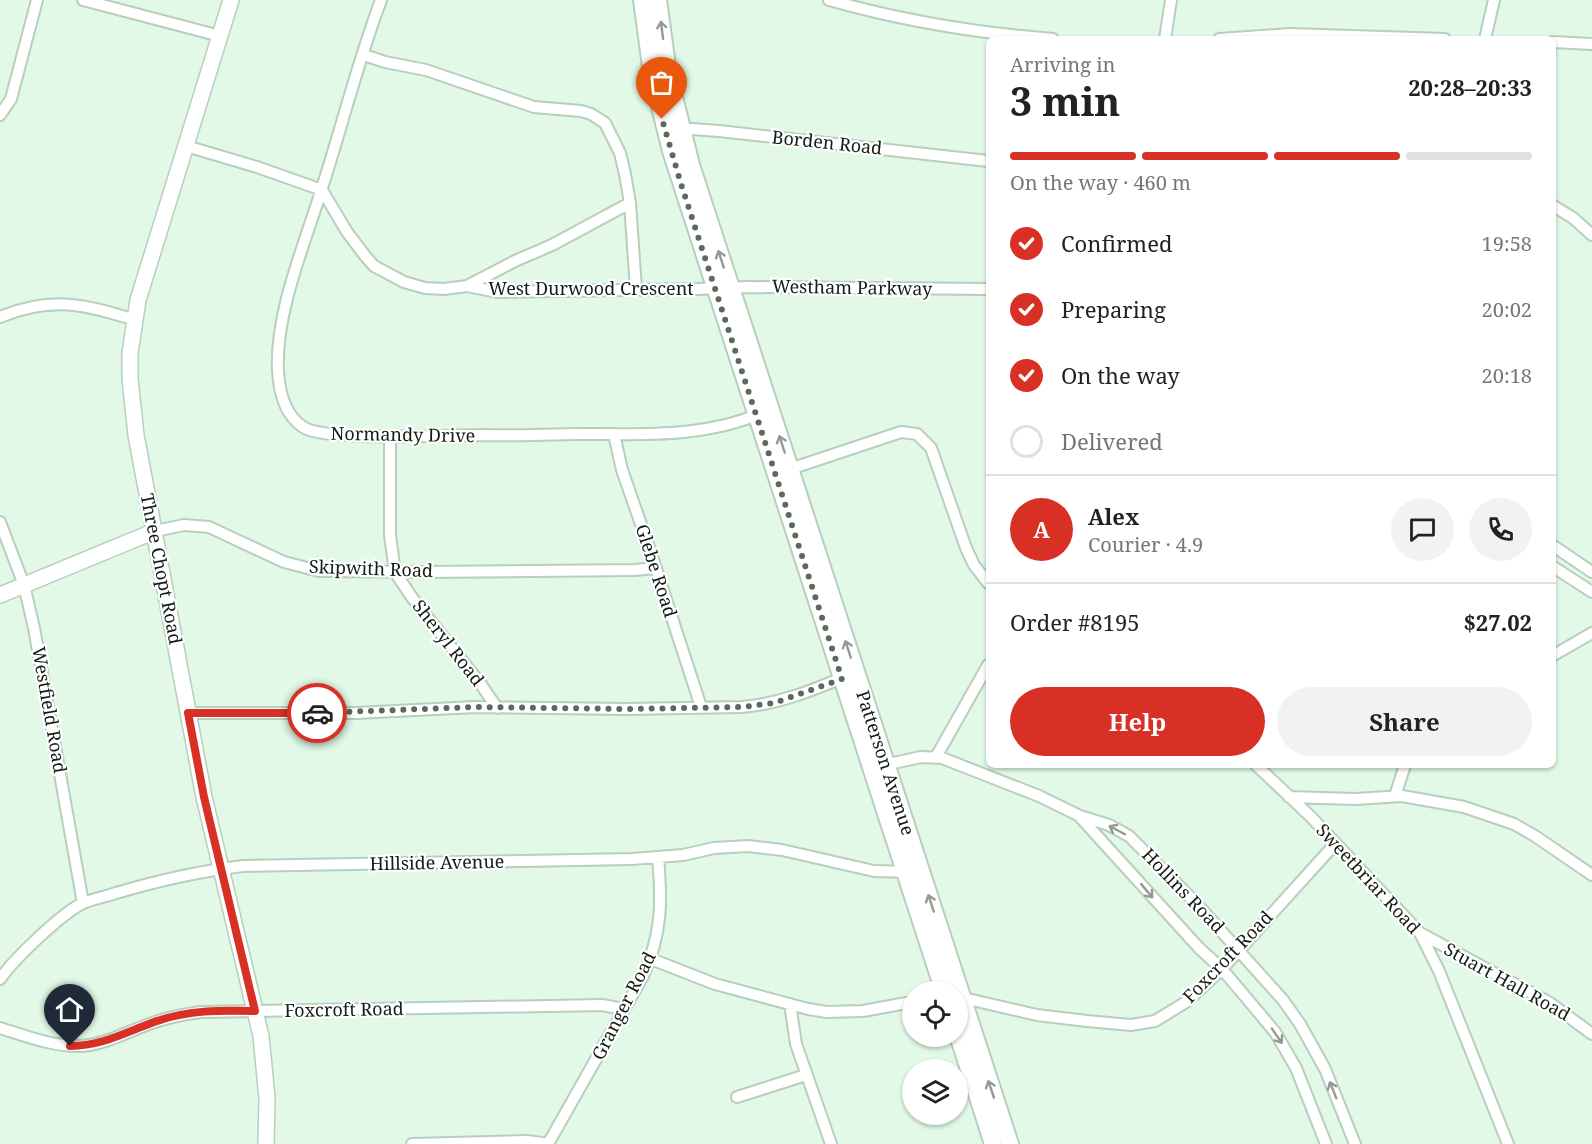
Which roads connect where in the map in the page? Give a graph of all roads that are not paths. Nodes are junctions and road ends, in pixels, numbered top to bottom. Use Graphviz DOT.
graph roads {
  1 [pos="37,0"];
  2 [pos="83,0"];
  3 [pos="231,0"];
  4 [pos="381,0"];
  5 [pos="642,0"];
  6 [pos="658,0"];
  7 [pos="828,0"];
  8 [pos="1171,0"];
  9 [pos="1494,0"];
  10 [pos="220,36"];
  11 [pos="1018,36"];
  12 [pos="1165,36"];
  13 [pos="1262,36"];
  14 [pos="1319,36"];
  15 [pos="1486,36"];
  16 [pos="1556,42"];
  17 [pos="1592,44"];
  18 [pos="364,55"];
  19 [pos="0,115"];
  20 [pos="673,131"];
  21 [pos="186,146"];
  22 [pos="986,161"];
  23 [pos="322,190"];
  24 [pos="630,204"];
  25 [pos="1556,208"];
  26 [pos="1592,235"];
  27 [pos="467,286"];
  28 [pos="723,288"];
  29 [pos="636,289"];
  30 [pos="986,289"];
  31 [pos="0,317"];
  32 [pos="135,320"];
  33 [pos="764,412"];
  34 [pos="614,434"];
  35 [pos="390,436"];
  36 [pos="783,472"];
  37 [pos="0,522"];
  38 [pos="155,531"];
  39 [pos="1556,548"];
  40 [pos="655,568"];
  41 [pos="1556,569"];
  42 [pos="395,572"];
  43 [pos="1592,572"];
  44 [pos="986,580"];
  45 [pos="24,585"];
  46 [pos="1592,592"];
  47 [pos="0,595"];
  48 [pos="1592,633"];
  49 [pos="1556,654"];
  50 [pos="986,669"];
  51 [pos="849,676"];
  52 [pos="701,707"];
  53 [pos="497,708"];
  54 [pos="188,713"];
  55 [pos="936,757"];
  56 [pos="879,767"];
  57 [pos="1259,768"];
  58 [pos="1404,768"];
  59 [pos="1289,796"];
  60 [pos="1395,796"];
  61 [pos="1080,816"];
  62 [pos="1335,844"];
  63 [pos="658,857"];
  64 [pos="220,868"];
  65 [pos="912,872"];
  66 [pos="1592,875"];
  67 [pos="83,903"];
  68 [pos="1420,933"];
  69 [pos="1238,950"];
  70 [pos="651,959"];
  71 [pos="1222,969"];
  72 [pos="0,979"];
  73 [pos="941,981"];
  74 [pos="953,981"];
  75 [pos="968,999"];
  76 [pos="790,1004"];
  77 [pos="902,1004"];
  78 [pos="624,1009"];
  79 [pos="255,1011"];
  80 [pos="968,1023"];
  81 [pos="0,1028"];
  82 [pos="1592,1034"];
  83 [pos="962,1047"];
  84 [pos="806,1075"];
  85 [pos="737,1097"];
  86 [pos="266,1144"];
  87 [pos="412,1144"];
  88 [pos="549,1144"];
  89 [pos="831,1144"];
  90 [pos="993,1144"];
  91 [pos="1010,1144"];
  92 [pos="1326,1144"];
  93 [pos="1355,1144"];
  94 [pos="1508,1144"];
  1 -- 19 [label="street"];
  2 -- 10 [label="street"];
  3 -- 10 [label="main road, Three Chopt Road"];
  4 -- 18 [label="street, Normandy Drive"];
  5 -- 20 [label="main road, Patterson Avenue"];
  20 -- 6 [label="main road, Patterson Avenue, one-way"];
  7 -- 11 [label="street"];
  8 -- 12 [label="street"];
  9 -- 15 [label="street"];
  10 -- 21 [label="main road, Three Chopt Road"];
  13 -- 14 [label="street"];
  16 -- 17 [label="street"];
  18 -- 23 [label="street, Normandy Drive"];
  18 -- 24 [label="street"];
  20 -- 22 [label="street, Borden Road"];
  20 -- 28 [label="main road, Patterson Avenue"];
  21 -- 23 [label="street"];
  21 -- 32 [label="main road, Three Chopt Road"];
  23 -- 27 [label="street, West Durwood Crescent"];
  23 -- 35 [label="street, Normandy Drive"];
  24 -- 27 [label="street, West Durwood Crescent"];
  24 -- 29 [label="street"];
  25 -- 26 [label="street"];
  27 -- 29 [label="street, West Durwood Crescent"];
  28 -- 29 [label="street, West Durwood Crescent"];
  28 -- 30 [label="street, Westham Parkway"];
  28 -- 33 [label="main road, Patterson Avenue"];
  31 -- 32 [label="street"];
  32 -- 38 [label="main road, Three Chopt Road"];
  33 -- 34 [label="street, Normandy Drive"];
  33 -- 36 [label="main road, Patterson Avenue"];
  34 -- 35 [label="street, Normandy Drive"];
  34 -- 40 [label="street, Glebe Road"];
  35 -- 42 [label="street, Sheryl Road"];
  36 -- 44 [label="street"];
  36 -- 51 [label="main road, Patterson Avenue"];
  37 -- 45 [label="street, Westfield Road"];
  38 -- 42 [label="street, Skipwith Road"];
  38 -- 45 [label="main road, Skipwith Road"];
  38 -- 54 [label="main road, Three Chopt Road"];
  39 -- 43 [label="street"];
  40 -- 42 [label="street, Skipwith Road"];
  40 -- 52 [label="street, Glebe Road"];
  41 -- 46 [label="street"];
  42 -- 53 [label="street, Sheryl Road"];
  45 -- 47 [label="main road, Skipwith Road"];
  45 -- 67 [label="street, Westfield Road"];
  48 -- 49 [label="street"];
  50 -- 55 [label="street"];
  51 -- 52 [label="street"];
  51 -- 56 [label="main road, Patterson Avenue"];
  52 -- 53 [label="street"];
  53 -- 54 [label="street"];
  54 -- 64 [label="main road, Three Chopt Road"];
  55 -- 56 [label="street, Hollins Road"];
  55 -- 61 [label="street, Hollins Road"];
  56 -- 65 [label="main road, Patterson Avenue"];
  57 -- 59 [label="street, Sweetbriar Road"];
  58 -- 60 [label="street"];
  59 -- 60 [label="street"];
  59 -- 62 [label="street, Sweetbriar Road"];
  60 -- 66 [label="street"];
  69 -- 61 [label="street, Hollins Road, one-way"];
  61 -- 71 [label="street, Hollins Road, one-way"];
  62 -- 68 [label="street, Sweetbriar Road"];
  62 -- 69 [label="street, Foxcroft Road"];
  63 -- 64 [label="street, Hillside Avenue"];
  63 -- 65 [label="street, Hillside Avenue"];
  63 -- 70 [label="street, Granger Road"];
  64 -- 67 [label="street, Hillside Avenue"];
  64 -- 79 [label="main road, Three Chopt Road"];
  65 -- 73 [label="main road, Patterson Avenue"];
  74 -- 65 [label="main road, Patterson Avenue, one-way"];
  67 -- 72 [label="street, Hillside Avenue"];
  68 -- 82 [label="street, Stuart Hall Road"];
  68 -- 94 [label="street, Sweetbriar Road"];
  69 -- 71 [label="street, Foxcroft Road"];
  93 -- 69 [label="street, Hollins Road, one-way"];
  70 -- 76 [label="street"];
  70 -- 78 [label="street, Granger Road"];
  71 -- 75 [label="street, Foxcroft Road"];
  71 -- 92 [label="street, Hollins Road, one-way"];
  76 -- 77 [label="street"];
  76 -- 84 [label="street"];
  78 -- 79 [label="street, Foxcroft Road"];
  78 -- 88 [label="street, Granger Road"];
  79 -- 81 [label="street, Foxcroft Road"];
  79 -- 86 [label="main road, Three Chopt Road"];
  91 -- 80 [label="main road, Patterson Avenue, one-way"];
  83 -- 90 [label="main road"];
  84 -- 85 [label="street"];
  84 -- 89 [label="street"];
  87 -- 88 [label="street"];
}
